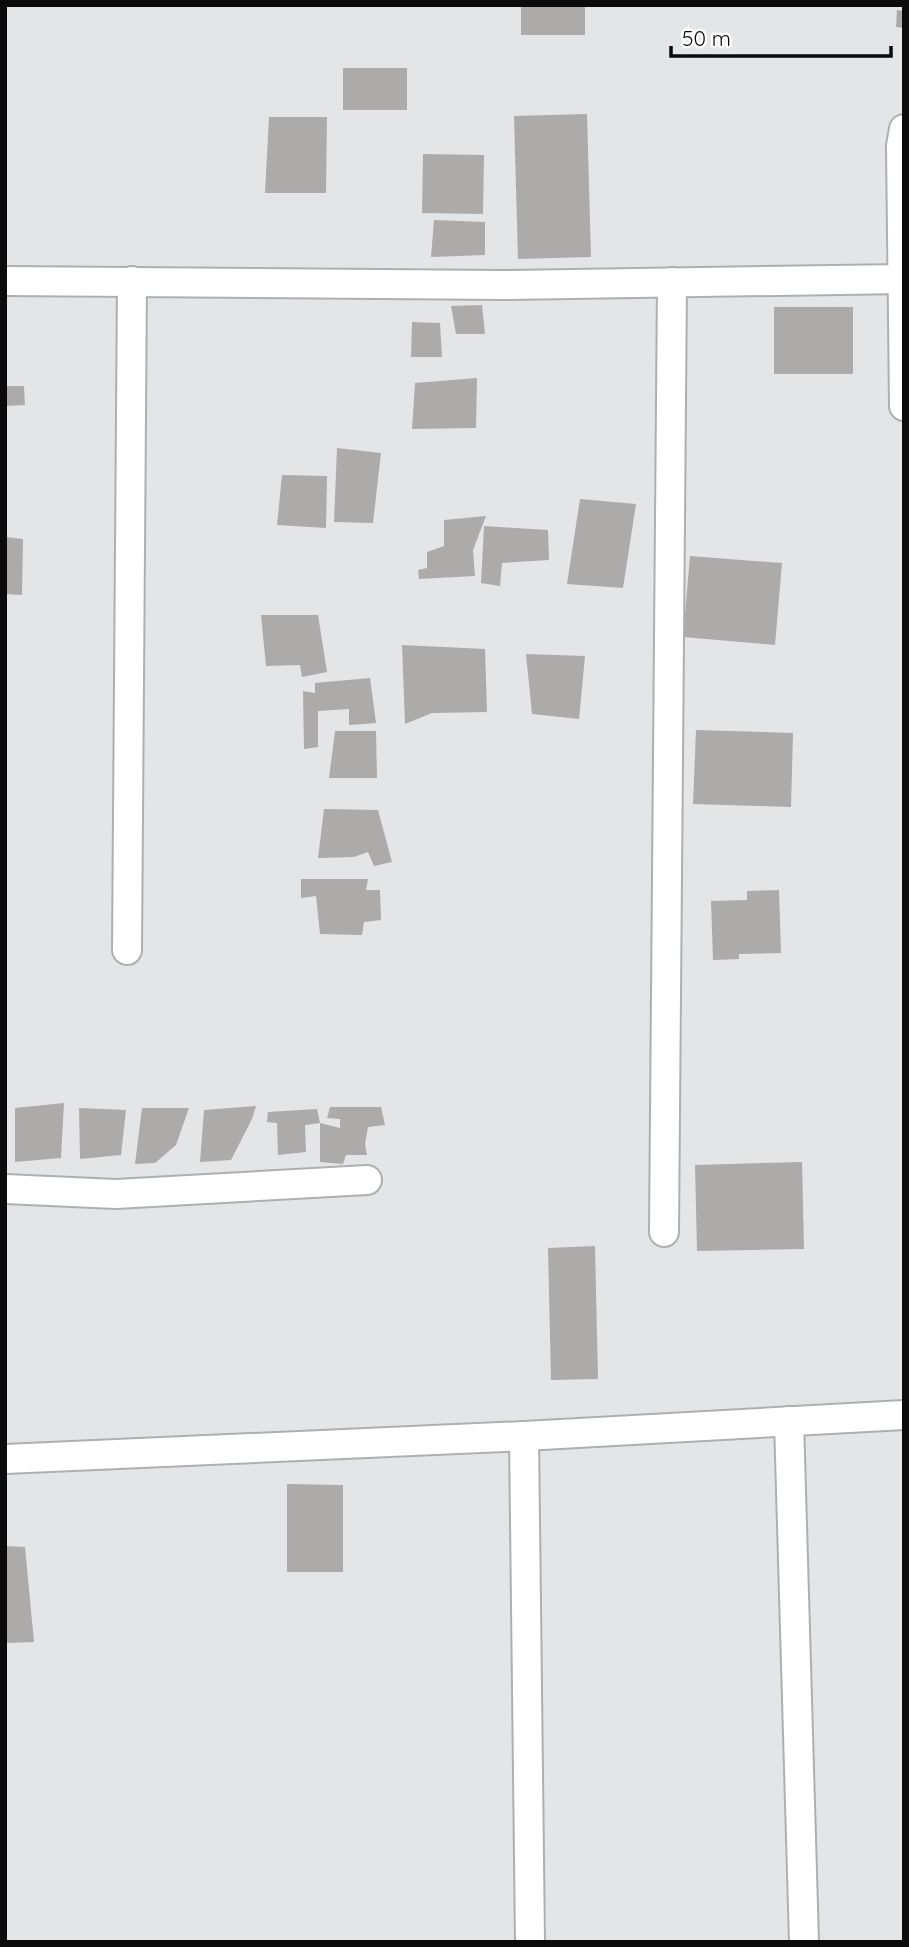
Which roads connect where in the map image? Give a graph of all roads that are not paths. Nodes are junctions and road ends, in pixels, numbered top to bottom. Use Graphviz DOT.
graph roads {
  1 [pos="904,128"];
  2 [pos="903,279"];
  3 [pos="5,281"];
  4 [pos="132,281"];
  5 [pos="672,282"];
  6 [pos="904,406"];
  7 [pos="127,950"];
  8 [pos="367,1180"];
  9 [pos="5,1189"];
  10 [pos="664,1232"];
  11 [pos="904,1415"];
  12 [pos="789,1421"];
  13 [pos="524,1436"];
  14 [pos="5,1460"];
  15 [pos="530,1942"];
  16 [pos="804,1942"];
  1 -- 2 [label="street"];
  2 -- 5 [label="street"];
  2 -- 6 [label="street"];
  3 -- 4 [label="street"];
  4 -- 5 [label="street"];
  4 -- 7 [label="street"];
  5 -- 10 [label="street"];
  8 -- 9 [label="street"];
  11 -- 12 [label="street"];
  12 -- 13 [label="street"];
  12 -- 16 [label="street"];
  13 -- 14 [label="street"];
  13 -- 15 [label="street"];
}
